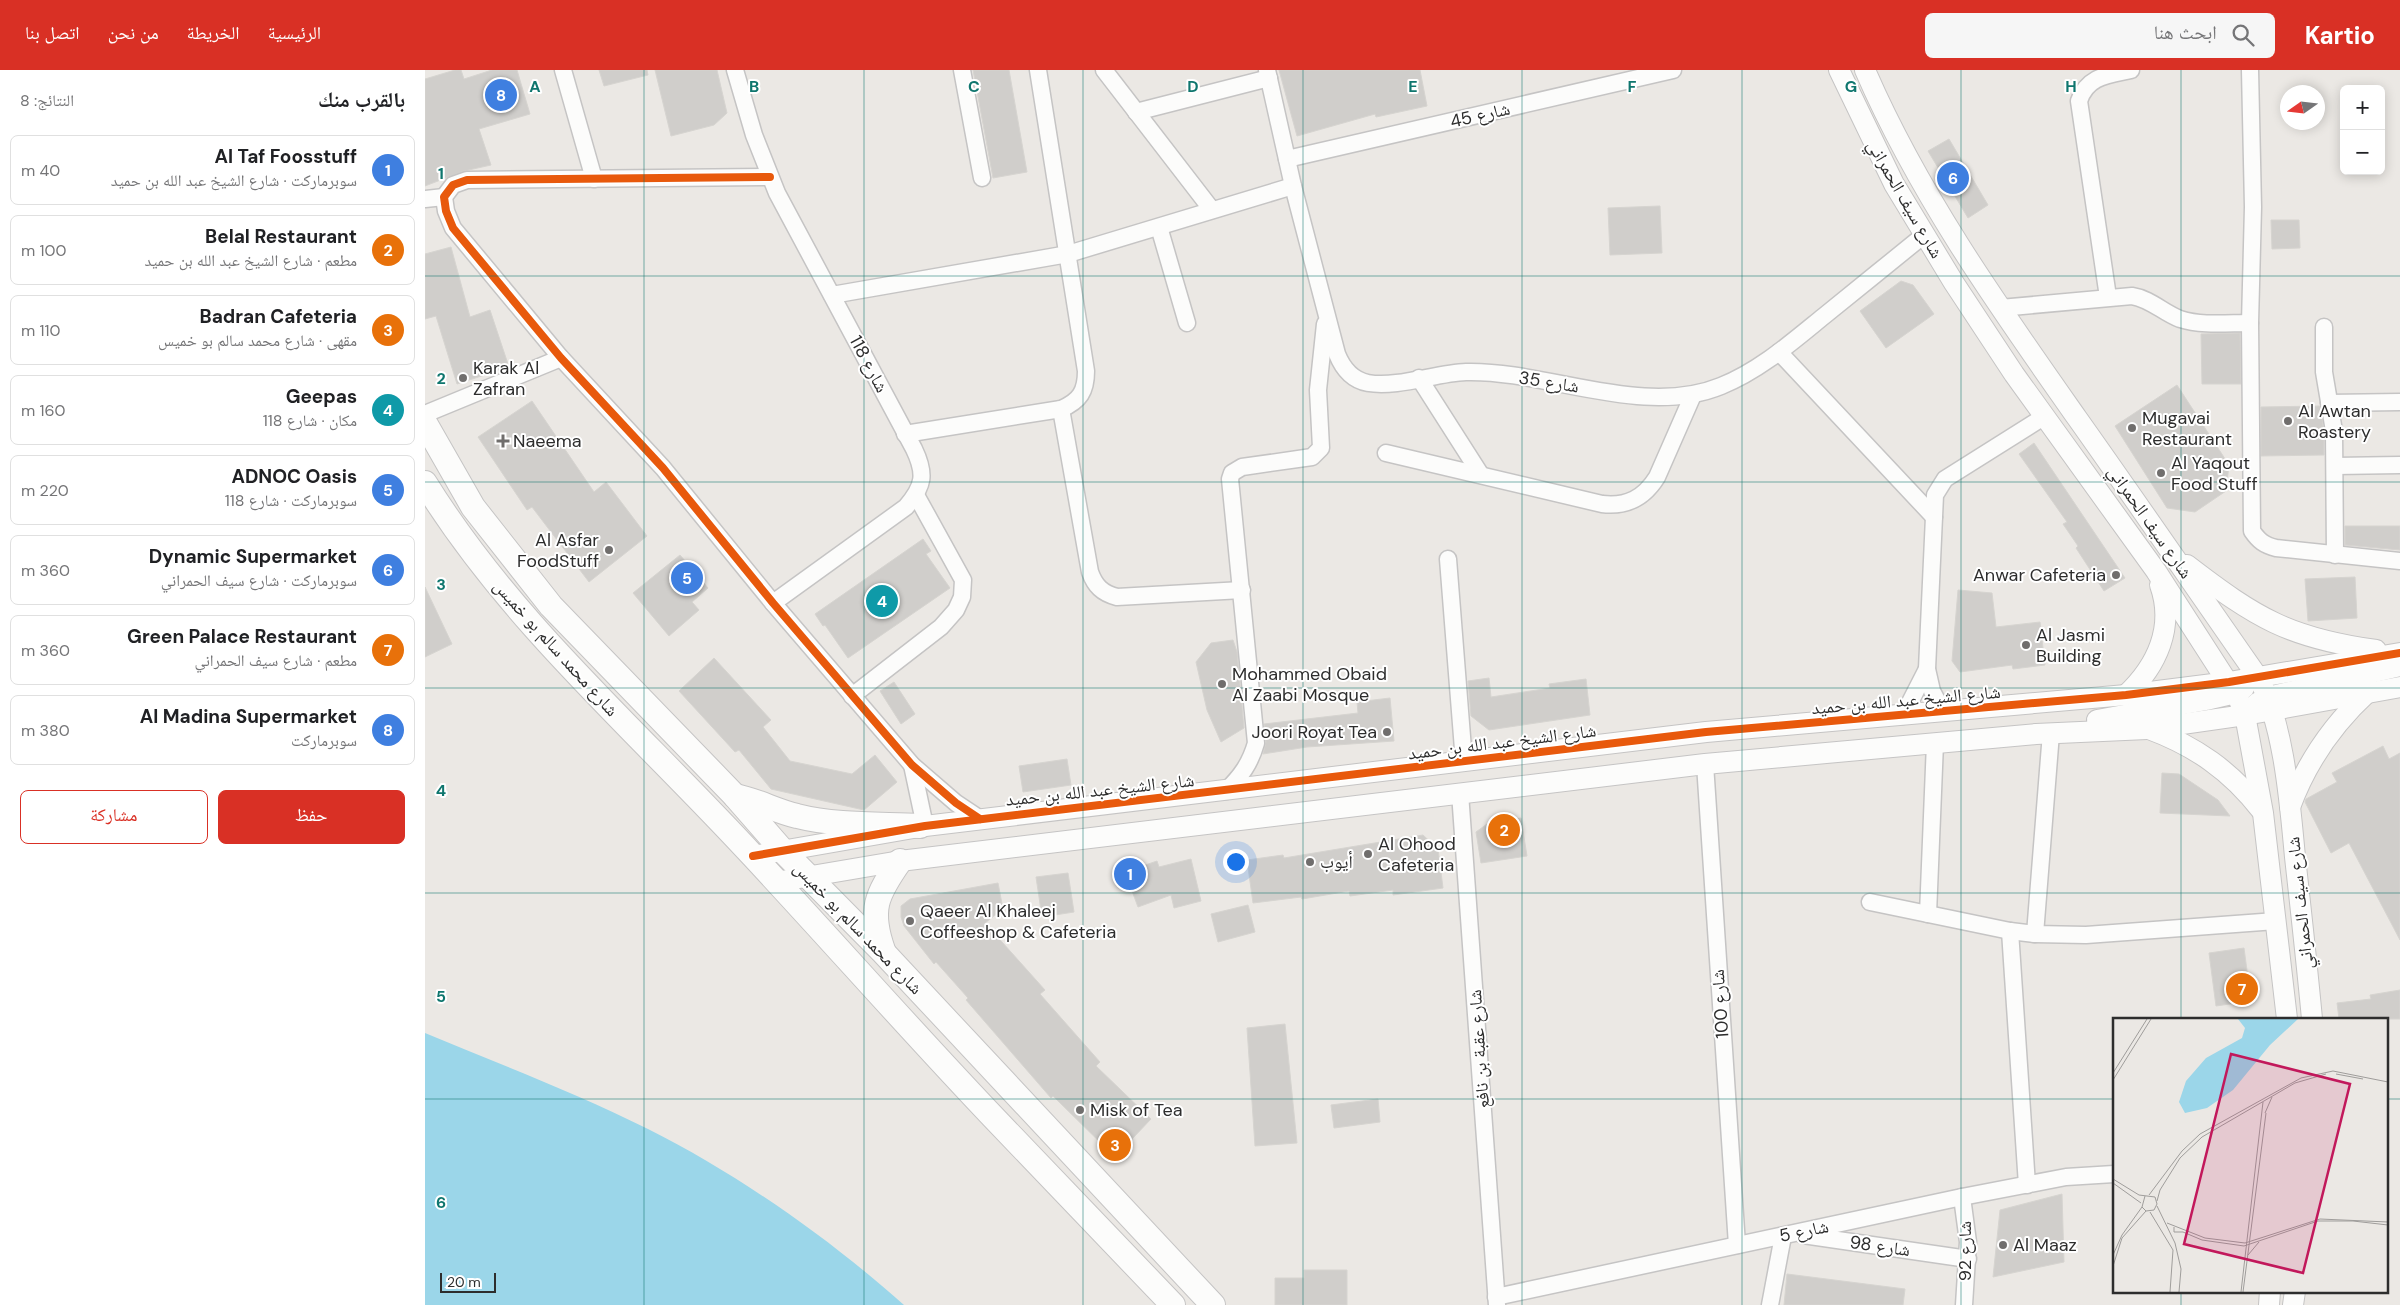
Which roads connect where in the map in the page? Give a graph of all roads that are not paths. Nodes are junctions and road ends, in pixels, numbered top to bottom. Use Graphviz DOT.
graph roads {
  1 [pos="563,70"];
  2 [pos="735,70"];
  3 [pos="962,70"];
  4 [pos="1038,70"];
  5 [pos="1103,70"];
  6 [pos="1673,70"];
  7 [pos="1839,70"];
  8 [pos="1865,70"];
  9 [pos="2131,70"];
  10 [pos="2251,70"];
  11 [pos="1268,74"];
  12 [pos="1136,112"];
  13 [pos="1287,159"];
  14 [pos="770,176"];
  15 [pos="982,178"];
  16 [pos="594,179"];
  17 [pos="1293,186"];
  18 [pos="445,197"];
  19 [pos="425,198"];
  20 [pos="1212,210"];
  21 [pos="1159,227"];
  22 [pos="1924,235"];
  23 [pos="1068,254"];
  24 [pos="832,295"];
  25 [pos="2108,297"];
  26 [pos="2000,308"];
  27 [pos="1327,317"];
  28 [pos="1187,323"];
  29 [pos="2249,323"];
  30 [pos="2323,327"];
  31 [pos="1779,352"];
  32 [pos="561,358"];
  33 [pos="1419,378"];
  34 [pos="1693,395"];
  35 [pos="2400,402"];
  36 [pos="2329,403"];
  37 [pos="1061,409"];
  38 [pos="425,414"];
  39 [pos="2045,416"];
  40 [pos="425,423"];
  41 [pos="905,434"];
  42 [pos="1386,453"];
  43 [pos="2400,465"];
  44 [pos="2335,466"];
  45 [pos="1481,475"];
  46 [pos="425,483"];
  47 [pos="916,495"];
  48 [pos="1934,517"];
  49 [pos="2174,555"];
  50 [pos="2335,555"];
  51 [pos="1448,559"];
  52 [pos="2400,561"];
  53 [pos="2156,571"];
  54 [pos="1242,590"];
  55 [pos="773,603"];
  56 [pos="2398,657"];
  57 [pos="1927,670"];
  58 [pos="2257,676"];
  59 [pos="2232,687"];
  60 [pos="2400,687"];
  61 [pos="2368,692"];
  62 [pos="2126,695"];
  63 [pos="852,696"];
  64 [pos="2270,703"];
  65 [pos="1943,712"];
  66 [pos="2245,715"];
  67 [pos="1903,716"];
  68 [pos="2147,729"];
  69 [pos="2044,734"];
  70 [pos="1935,743"];
  71 [pos="1464,762"];
  72 [pos="1705,764"];
  73 [pos="912,765"];
  74 [pos="1226,791"];
  75 [pos="1460,793"];
  76 [pos="735,796"];
  77 [pos="2290,807"];
  78 [pos="2263,813"];
  79 [pos="980,819"];
  80 [pos="922,826"];
  81 [pos="782,850"];
  82 [pos="753,856"];
  83 [pos="900,861"];
  84 [pos="808,877"];
  85 [pos="776,882"];
  86 [pos="1870,902"];
  87 [pos="1928,914"];
  88 [pos="2276,921"];
  89 [pos="2010,931"];
  90 [pos="2035,934"];
  91 [pos="883,952"];
  92 [pos="2287,1018"];
  93 [pos="2312,1018"];
  94 [pos="2113,1174"];
  95 [pos="2027,1185"];
  96 [pos="1962,1197"];
  97 [pos="1788,1234"];
  98 [pos="1737,1245"];
  99 [pos="1968,1259"];
  100 [pos="2270,1292"];
  101 [pos="2295,1292"];
  102 [pos="1497,1301"];
  103 [pos="1173,1305"];
  104 [pos="1213,1305"];
  105 [pos="1770,1305"];
  106 [pos="1964,1305"];
  107 [pos="2269,1305"];
  108 [pos="2293,1305"];
  1 -- 16 [label="street"];
  2 -- 14 [label="street, شارع 118"];
  3 -- 15 [label="street"];
  4 -- 23 [label="street"];
  5 -- 12 [label="street"];
  6 -- 13 [label="street, شارع 45"];
  7 -- 22 [label="street, شارع سيف الحمراني"];
  8 -- 26 [label="street, شارع سيف الحمراني"];
  9 -- 25 [label="street"];
  10 -- 29 [label="street"];
  11 -- 12 [label="street"];
  11 -- 13 [label="street, شارع 35"];
  12 -- 20 [label="street"];
  13 -- 17 [label="street, شارع 35"];
  14 -- 16 [label="street"];
  14 -- 24 [label="street, شارع 118"];
  16 -- 18 [label="street"];
  17 -- 20 [label="street"];
  17 -- 27 [label="street, شارع 35"];
  18 -- 19 [label="street"];
  18 -- 32 [label="street"];
  20 -- 21 [label="street"];
  21 -- 23 [label="street"];
  21 -- 28 [label="street"];
  22 -- 31 [label="street, شارع 35"];
  22 -- 39 [label="street, شارع سيف الحمراني"];
  23 -- 24 [label="street"];
  23 -- 37 [label="street"];
  24 -- 41 [label="street, شارع 118"];
  25 -- 26 [label="street"];
  25 -- 29 [label="street"];
  26 -- 49 [label="street, شارع سيف الحمراني"];
  27 -- 33 [label="street, شارع 35"];
  27 -- 54 [label="street"];
  29 -- 50 [label="street"];
  30 -- 36 [label="street"];
  31 -- 34 [label="street, شارع 35"];
  31 -- 48 [label="street"];
  32 -- 38 [label="street"];
  32 -- 55 [label="street"];
  33 -- 34 [label="street, شارع 35"];
  33 -- 45 [label="street"];
  34 -- 45 [label="street"];
  35 -- 36 [label="street"];
  36 -- 44 [label="street"];
  37 -- 41 [label="street"];
  37 -- 54 [label="street"];
  39 -- 48 [label="street"];
  39 -- 53 [label="street, شارع سيف الحمراني"];
  40 -- 76 [label="main road, شارع محمد سالم بو خميس"];
  41 -- 47 [label="street, شارع 118"];
  42 -- 45 [label="street"];
  43 -- 44 [label="street"];
  44 -- 50 [label="street"];
  46 -- 82 [label="main road, شارع محمد سالم بو خميس"];
  47 -- 55 [label="street"];
  47 -- 63 [label="street"];
  48 -- 57 [label="street"];
  49 -- 56 [label="street"];
  49 -- 58 [label="street, شارع سيف الحمراني"];
  50 -- 52 [label="street"];
  51 -- 71 [label="street"];
  53 -- 59 [label="street, شارع سيف الحمراني"];
  53 -- 62 [label="street"];
  54 -- 74 [label="street"];
  55 -- 63 [label="street"];
  56 -- 58 [label="street"];
  56 -- 64 [label="street"];
  57 -- 65 [label="street"];
  57 -- 67 [label="street"];
  58 -- 59 [label="street"];
  58 -- 64 [label="street, شارع سيف الحمراني"];
  59 -- 62 [label="street, شارع الشيخ عبد الله بن حميد"];
  59 -- 66 [label="street, شارع سيف الحمراني"];
  59 -- 69 [label="street"];
  60 -- 61 [label="street"];
  61 -- 64 [label="street"];
  61 -- 77 [label="street"];
  62 -- 65 [label="street, شارع الشيخ عبد الله بن حميد"];
  63 -- 73 [label="street"];
  64 -- 66 [label="street"];
  64 -- 77 [label="street, شارع سيف الحمراني"];
  65 -- 67 [label="street, شارع الشيخ عبد الله بن حميد"];
  66 -- 68 [label="street"];
  66 -- 78 [label="street, شارع سيف الحمراني"];
  67 -- 71 [label="street, شارع الشيخ عبد الله بن حميد"];
  68 -- 69 [label="street"];
  68 -- 78 [label="street"];
  69 -- 70 [label="street"];
  69 -- 90 [label="street"];
  70 -- 72 [label="street"];
  70 -- 87 [label="street"];
  71 -- 74 [label="street, شارع الشيخ عبد الله بن حميد"];
  72 -- 75 [label="street"];
  72 -- 98 [label="street, شارع 100"];
  73 -- 79 [label="street"];
  73 -- 80 [label="street"];
  74 -- 79 [label="street, شارع الشيخ عبد الله بن حميد"];
  75 -- 83 [label="street"];
  75 -- 102 [label="street, شارع عقبة بن نافع"];
  76 -- 80 [label="main road"];
  76 -- 81 [label="main road, شارع محمد سالم بو خميس"];
  77 -- 93 [label="street, شارع سيف الحمراني"];
  78 -- 88 [label="street, شارع سيف الحمراني"];
  79 -- 80 [label="street, شارع الشيخ عبد الله بن حميد"];
  80 -- 81 [label="street, شارع الشيخ عبد الله بن حميد"];
  81 -- 82 [label="street, شارع الشيخ عبد الله بن حميد"];
  81 -- 84 [label="main road, شارع محمد سالم بو خميس"];
  82 -- 85 [label="main road, شارع محمد سالم بو خميس"];
  83 -- 84 [label="street"];
  83 -- 91 [label="main road"];
  84 -- 85 [label="street"];
  84 -- 91 [label="main road, شارع محمد سالم بو خميس"];
  85 -- 103 [label="main road, شارع محمد سالم بو خميس"];
  86 -- 87 [label="street"];
  87 -- 89 [label="street"];
  88 -- 90 [label="street"];
  88 -- 92 [label="street, شارع سيف الحمراني"];
  89 -- 90 [label="street"];
  89 -- 95 [label="street"];
  91 -- 104 [label="main road, شارع محمد سالم بو خميس"];
  94 -- 95 [label="street, شارع 5"];
  95 -- 96 [label="street, شارع 5"];
  96 -- 97 [label="street, شارع 5"];
  96 -- 99 [label="street, شارع 92"];
  97 -- 98 [label="street, شارع 5"];
  97 -- 99 [label="street, شارع 98"];
  97 -- 105 [label="street"];
  98 -- 102 [label="street, شارع 5"];
  99 -- 106 [label="street, شارع 92"];
  100 -- 107 [label="street"];
  101 -- 108 [label="street"];
}
